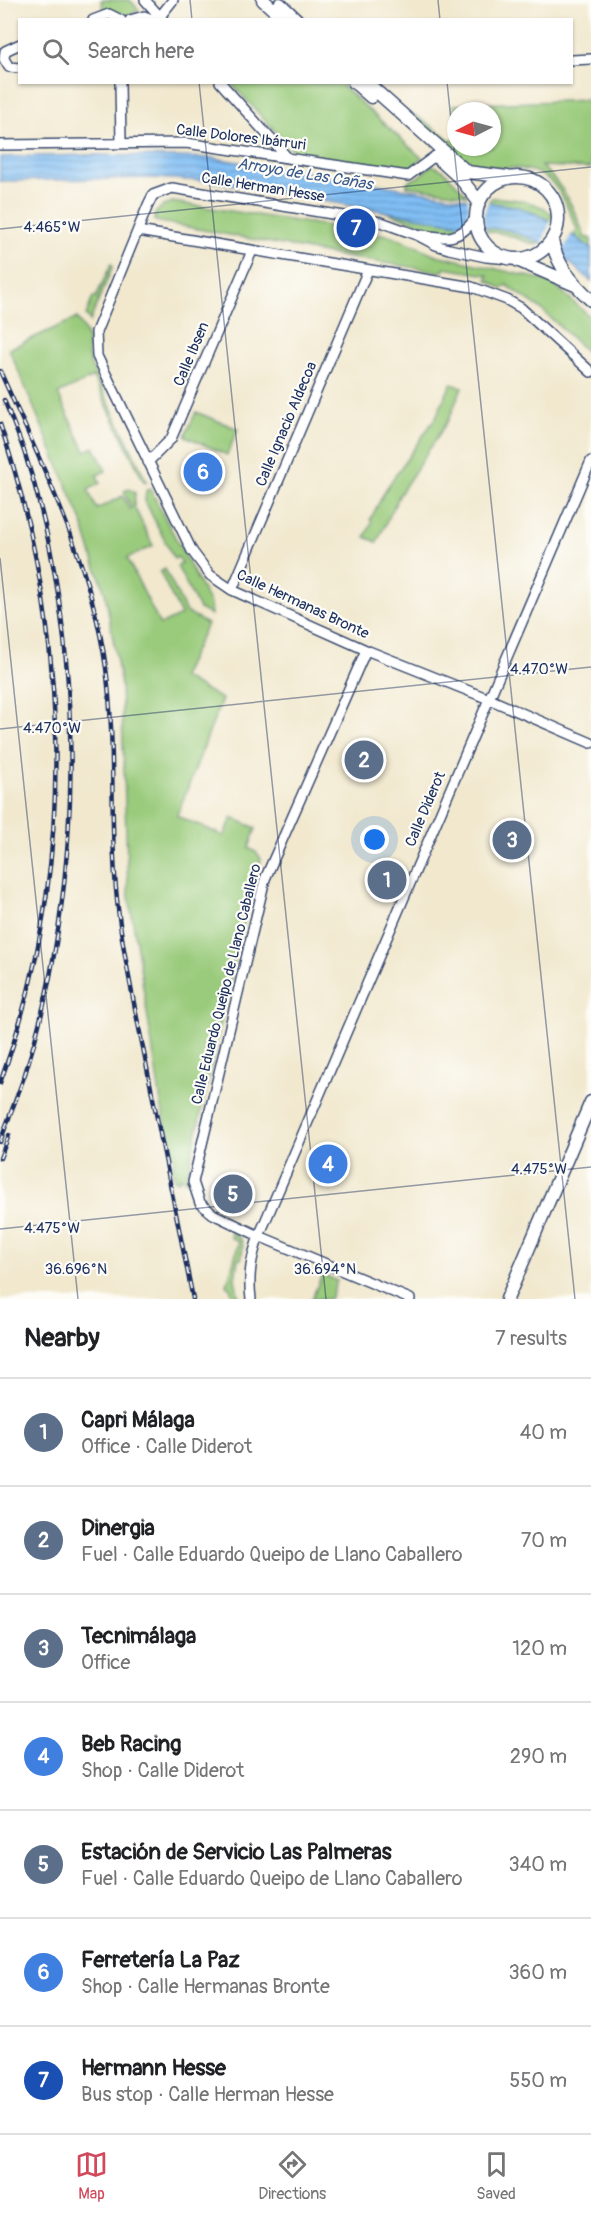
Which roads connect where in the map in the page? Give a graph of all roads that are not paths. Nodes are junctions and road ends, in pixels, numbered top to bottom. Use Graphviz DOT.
graph roads {
  1 [pos="145,0"];
  2 [pos="173,0"];
  3 [pos="263,0"];
  4 [pos="275,0"];
  5 [pos="98,18"];
  6 [pos="117,18"];
  7 [pos="137,18"];
  8 [pos="158,18"];
  9 [pos="283,18"];
  10 [pos="295,18"];
  11 [pos="18,45"];
  12 [pos="591,59"];
  13 [pos="573,60"];
  14 [pos="18,68"];
  15 [pos="120,84"];
  16 [pos="222,84"];
  17 [pos="360,84"];
  18 [pos="360,84"];
  19 [pos="121,143"];
  20 [pos="0,145"];
  21 [pos="286,156"];
  22 [pos="435,156"];
  23 [pos="512,177"];
  24 [pos="172,188"];
  25 [pos="479,199"];
  26 [pos="474,224"];
  27 [pos="138,231"];
  28 [pos="417,234"];
  29 [pos="551,246"];
  30 [pos="252,251"];
  31 [pos="513,260"];
  32 [pos="368,270"];
  33 [pos="575,285"];
  34 [pos="591,300"];
  35 [pos="591,372"];
  36 [pos="591,461"];
  37 [pos="148,462"];
  38 [pos="232,590"];
  39 [pos="366,650"];
  40 [pos="489,699"];
  41 [pos="591,743"];
  42 [pos="591,1101"];
  43 [pos="259,1236"];
  44 [pos="251,1299"];
  45 [pos="410,1299"];
  46 [pos="507,1299"];
  1 -- 8 [label="street"];
  2 -- 8 [label="street"];
  3 -- 9 [label="main road"];
  4 -- 10 [label="main road"];
  5 -- 6 [label="street"];
  7 -- 8 [label="street"];
  11 -- 14 [label="street"];
  12 -- 13 [label="street"];
  15 -- 19 [label="street"];
  16 -- 21 [label="street"];
  17 -- 22 [label="main road"];
  18 -- 23 [label="main road"];
  19 -- 20 [label="street, Calle Dolores Ibárruri"];
  19 -- 21 [label="street, Calle Dolores Ibárruri"];
  21 -- 22 [label="street, Calle Dolores Ibárruri"];
  22 -- 25 [label="main road"];
  23 -- 25 [label="main road"];
  23 -- 29 [label="main road"];
  24 -- 27 [label="street, Calle Hermanas Bronte"];
  24 -- 28 [label="street, Calle Herman Hesse"];
  25 -- 26 [label="main road"];
  26 -- 28 [label="street, Calle Herman Hesse"];
  26 -- 31 [label="main road"];
  27 -- 30 [label="street"];
  27 -- 37 [label="street, Calle Hermanas Bronte"];
  28 -- 31 [label="street, Calle Herman Hesse"];
  29 -- 31 [label="main road"];
  29 -- 33 [label="main road, Calle Herman Hesse"];
  30 -- 32 [label="street"];
  30 -- 37 [label="street, Calle Ibsen"];
  31 -- 33 [label="main road, Calle Herman Hesse"];
  32 -- 35 [label="street"];
  32 -- 38 [label="street, Calle Ignacio Aldecoa"];
  33 -- 34 [label="main road, Calle Herman Hesse"];
  36 -- 40 [label="street, Calle Diderot"];
  37 -- 38 [label="street, Calle Hermanas Bronte"];
  38 -- 39 [label="street, Calle Hermanas Bronte"];
  39 -- 40 [label="street, Calle Hermanas Bronte"];
  39 -- 43 [label="street, Calle Eduardo Queipo de Llano Caballero"];
  40 -- 41 [label="street, Calle Hermanas Bronte"];
  40 -- 43 [label="street, Calle Diderot"];
  42 -- 46 [label="main road"];
  43 -- 44 [label="street, Calle Diderot"];
  43 -- 45 [label="street, Calle Eduardo Queipo de Llano Caballero"];
}
